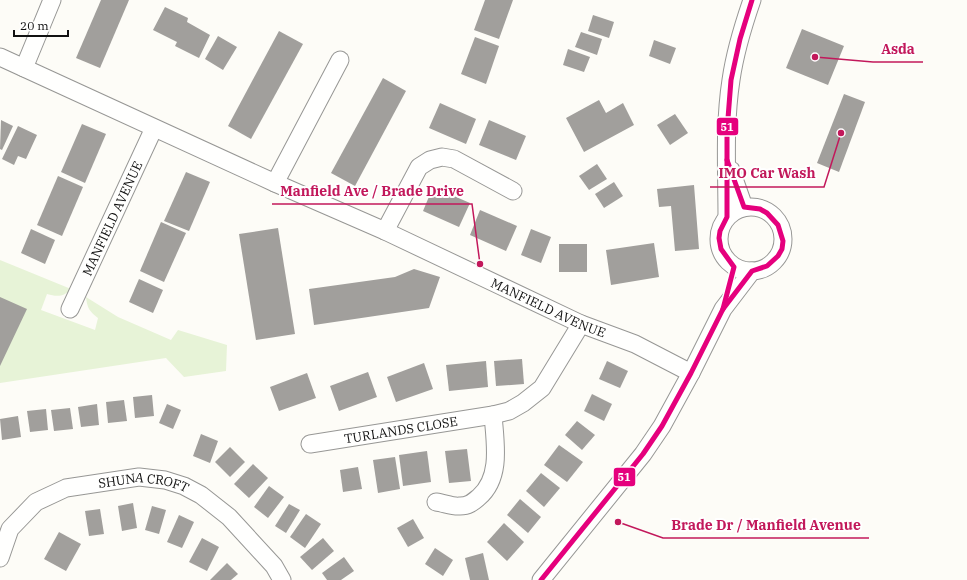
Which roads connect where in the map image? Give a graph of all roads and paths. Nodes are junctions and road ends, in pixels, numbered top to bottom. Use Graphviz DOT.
graph roads {
  1 [pos="52,0"];
  2 [pos="752,0"];
  3 [pos="0,57"];
  4 [pos="340,60"];
  5 [pos="24,68"];
  6 [pos="154,128"];
  7 [pos="728,160"];
  8 [pos="275,183"];
  9 [pos="513,191"];
  10 [pos="744,207"];
  11 [pos="727,217"];
  12 [pos="385,231"];
  13 [pos="734,267"];
  14 [pos="752,271"];
  15 [pos="70,309"];
  16 [pos="723,309"];
  17 [pos="581,324"];
  18 [pos="691,373"];
  19 [pos="493,415"];
  20 [pos="310,444"];
  21 [pos="436,502"];
  22 [pos="0,558"];
  23 [pos="282,580"];
  24 [pos="541,580"];
  1 -- 5 [label="street"];
  2 -- 7 [label="street"];
  3 -- 5 [label="street, MANFIELD AVENUE"];
  4 -- 8 [label="street"];
  5 -- 6 [label="street, MANFIELD AVENUE"];
  6 -- 8 [label="street, MANFIELD AVENUE"];
  6 -- 15 [label="street, MANFIELD AVENUE"];
  7 -- 10 [label="street"];
  7 -- 11 [label="street"];
  8 -- 12 [label="street, MANFIELD AVENUE"];
  9 -- 12 [label="street"];
  10 -- 11 [label="street"];
  10 -- 14 [label="street"];
  11 -- 13 [label="street"];
  12 -- 17 [label="street, MANFIELD AVENUE"];
  13 -- 14 [label="street"];
  13 -- 16 [label="street"];
  14 -- 16 [label="street"];
  16 -- 18 [label="street"];
  17 -- 18 [label="street, MANFIELD AVENUE"];
  17 -- 19 [label="street, TURLANDS CLOSE"];
  18 -- 24 [label="street"];
  19 -- 20 [label="street, TURLANDS CLOSE"];
  19 -- 21 [label="street"];
  22 -- 23 [label="street, SHUNA CROFT"];
}
